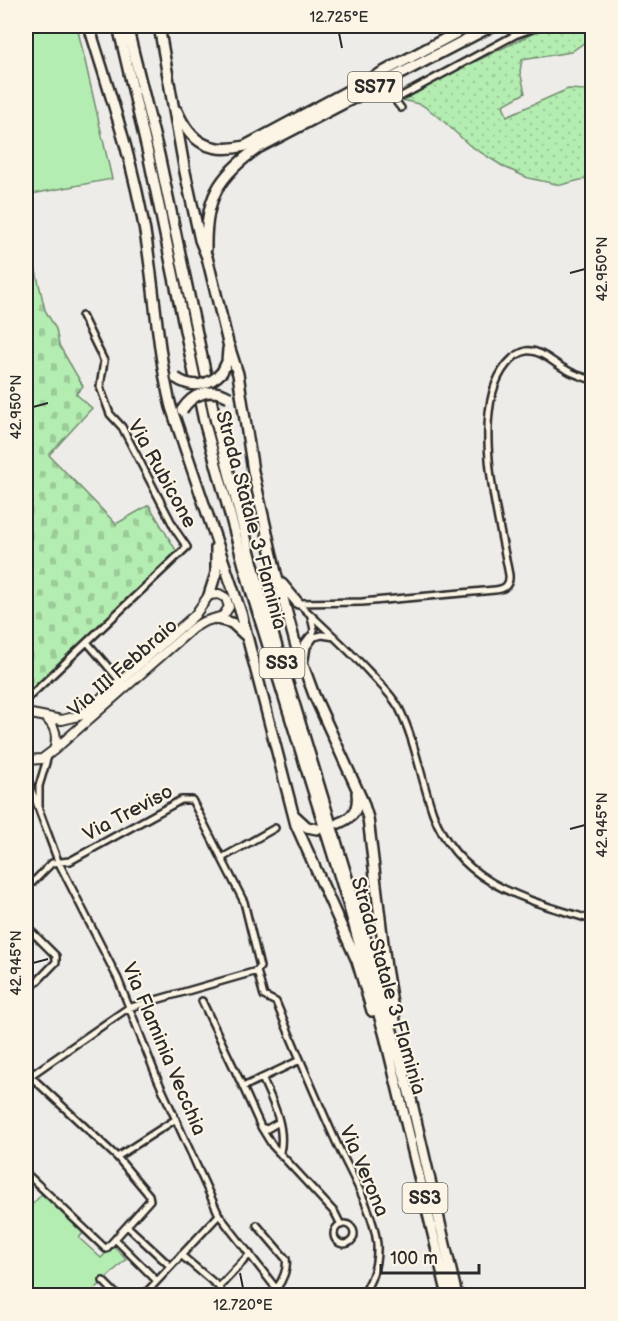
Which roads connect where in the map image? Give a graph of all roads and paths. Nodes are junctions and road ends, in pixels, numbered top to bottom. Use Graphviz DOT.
graph roads {
  1 [pos="91,26"];
  2 [pos="117,26"];
  3 [pos="128,26"];
  4 [pos="159,26"];
  5 [pos="469,26"];
  6 [pos="492,26"];
  7 [pos="540,26"];
  8 [pos="173,103"];
  9 [pos="401,108"];
  10 [pos="207,257"];
  11 [pos="82,316"];
  12 [pos="228,343"];
  13 [pos="163,364"];
  14 [pos="592,380"];
  15 [pos="243,410"];
  16 [pos="176,424"];
  17 [pos="214,533"];
  18 [pos="276,573"];
  19 [pos="209,595"];
  20 [pos="298,603"];
  21 [pos="310,615"];
  22 [pos="217,619"];
  23 [pos="311,638"];
  24 [pos="337,638"];
  25 [pos="248,640"];
  26 [pos="87,642"];
  27 [pos="306,674"];
  28 [pos="120,681"];
  29 [pos="30,696"];
  30 [pos="26,713"];
  31 [pos="46,717"];
  32 [pos="51,753"];
  33 [pos="26,760"];
  34 [pos="26,775"];
  35 [pos="355,785"];
  36 [pos="39,812"];
  37 [pos="293,813"];
  38 [pos="339,823"];
  39 [pos="275,828"];
  40 [pos="317,829"];
  41 [pos="222,858"];
  42 [pos="58,861"];
  43 [pos="26,888"];
  44 [pos="592,920"];
  45 [pos="26,926"];
  46 [pos="257,971"];
  47 [pos="26,993"];
  48 [pos="202,1001"];
  49 [pos="128,1008"];
  50 [pos="300,1060"];
  51 [pos="28,1074"];
  52 [pos="262,1078"];
  53 [pos="243,1087"];
  54 [pos="406,1100"];
  55 [pos="176,1119"];
  56 [pos="279,1122"];
  57 [pos="261,1127"];
  58 [pos="280,1152"];
  59 [pos="117,1157"];
  60 [pos="26,1173"];
  61 [pos="219,1215"];
  62 [pos="257,1225"];
  63 [pos="341,1225"];
  64 [pos="127,1226"];
  65 [pos="115,1239"];
  66 [pos="250,1254"];
  67 [pos="181,1255"];
  68 [pos="170,1266"];
  69 [pos="156,1280"];
  70 [pos="103,1281"];
  71 [pos="219,1287"];
  72 [pos="276,1288"];
  73 [pos="143,1294"];
  74 [pos="118,1296"];
  75 [pos="134,1296"];
  76 [pos="223,1296"];
  77 [pos="282,1296"];
  78 [pos="362,1296"];
  79 [pos="448,1296"];
  80 [pos="458,1296"];
  1 -- 13 [label="highway"];
  2 -- 54 [label="highway, Strada Statale 3 Flaminia / SS3"];
  3 -- 54 [label="highway, Strada Statale 3 Flaminia / SS3"];
  4 -- 8 [label="highway"];
  5 -- 8 [label="highway, SS77"];
  6 -- 10 [label="highway, SS77"];
  7 -- 9 [label="street"];
  8 -- 10 [label="highway"];
  10 -- 12 [label="highway"];
  11 -- 26 [label="street, Via Rubicone"];
  12 -- 13 [label="highway, bridge"];
  12 -- 15 [label="highway"];
  13 -- 16 [label="highway"];
  14 -- 20 [label="street"];
  15 -- 16 [label="highway, bridge"];
  15 -- 18 [label="highway"];
  16 -- 17 [label="highway"];
  17 -- 19 [label="highway"];
  17 -- 25 [label="highway"];
  18 -- 20 [label="highway"];
  18 -- 27 [label="highway"];
  19 -- 22 [label="main road"];
  19 -- 28 [label="main road"];
  20 -- 21 [label="street"];
  21 -- 23 [label="street"];
  21 -- 24 [label="street"];
  22 -- 25 [label="highway"];
  22 -- 32 [label="main road, Via III Febbraio"];
  23 -- 24 [label="street"];
  23 -- 27 [label="highway"];
  24 -- 44 [label="street"];
  25 -- 37 [label="highway"];
  26 -- 28 [label="street"];
  26 -- 29 [label="street, Via Rubicone"];
  27 -- 35 [label="highway"];
  28 -- 31 [label="main road"];
  30 -- 31 [label="main road"];
  31 -- 32 [label="main road, Via Flaminia Vecchia"];
  32 -- 33 [label="main road"];
  32 -- 36 [label="street, Via Flaminia Vecchia"];
  34 -- 36 [label="street, Via Flaminia Vecchia"];
  35 -- 38 [label="highway"];
  35 -- 54 [label="highway"];
  36 -- 42 [label="street, Via Flaminia Vecchia"];
  37 -- 40 [label="highway"];
  37 -- 54 [label="highway"];
  39 -- 41 [label="street"];
  41 -- 42 [label="street, Via Treviso"];
  41 -- 46 [label="street, Via Treviso"];
  42 -- 43 [label="street, Via Treviso"];
  42 -- 49 [label="street, Via Flaminia Vecchia"];
  45 -- 47 [label="street"];
  46 -- 49 [label="street"];
  46 -- 50 [label="street, Via Verona"];
  48 -- 53 [label="street"];
  49 -- 51 [label="street"];
  49 -- 55 [label="street, Via Flaminia Vecchia"];
  50 -- 52 [label="street"];
  50 -- 78 [label="street, Via Verona"];
  51 -- 59 [label="street"];
  52 -- 53 [label="street"];
  52 -- 56 [label="street"];
  53 -- 57 [label="street"];
  54 -- 79 [label="highway, Strada Statale 3 Flaminia / SS3"];
  54 -- 80 [label="highway, Strada Statale 3 Flaminia / SS3"];
  55 -- 59 [label="street"];
  55 -- 61 [label="street, Via Flaminia Vecchia"];
  56 -- 57 [label="street"];
  56 -- 58 [label="street"];
  57 -- 58 [label="street"];
  58 -- 63 [label="street"];
  59 -- 64 [label="street"];
  60 -- 65 [label="street"];
  61 -- 66 [label="street, Via Flaminia Vecchia"];
  61 -- 67 [label="street"];
  62 -- 72 [label="street"];
  64 -- 65 [label="street"];
  64 -- 68 [label="street"];
  65 -- 69 [label="street"];
  66 -- 71 [label="street"];
  66 -- 72 [label="street, Via Flaminia Vecchia"];
  67 -- 68 [label="street"];
  67 -- 71 [label="street"];
  68 -- 69 [label="street"];
  69 -- 73 [label="street"];
  70 -- 74 [label="street"];
  71 -- 76 [label="street"];
  72 -- 77 [label="street, Via Flaminia Vecchia"];
  73 -- 75 [label="street"];
}
